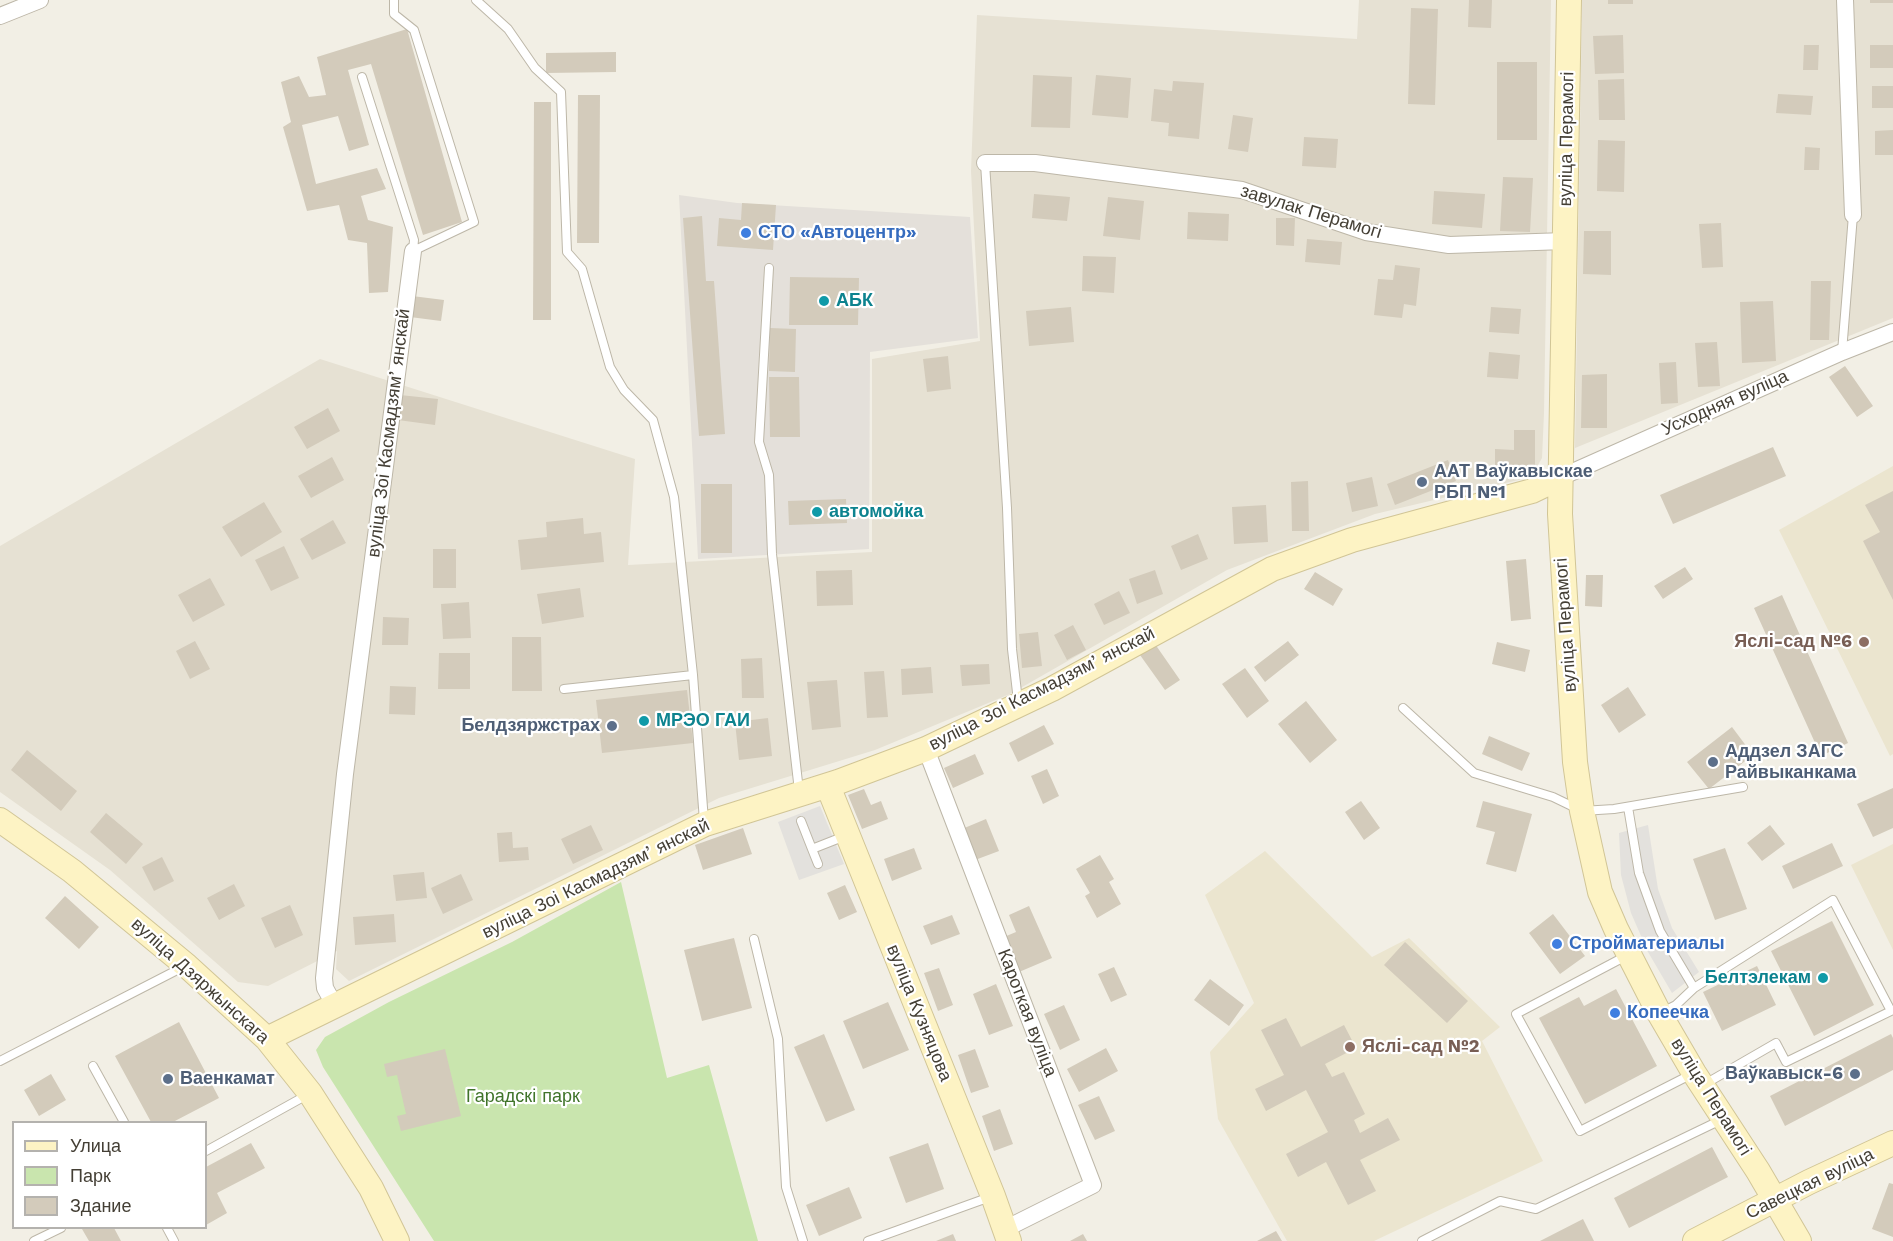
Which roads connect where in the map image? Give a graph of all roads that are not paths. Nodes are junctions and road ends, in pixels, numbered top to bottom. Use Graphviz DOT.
graph roads {
  1 [pos="40,0"];
  2 [pos="394,0"];
  3 [pos="476,0"];
  4 [pos="1569,0"];
  5 [pos="1845,0"];
  6 [pos="0,16"];
  7 [pos="362,77"];
  8 [pos="985,163"];
  9 [pos="1854,215"];
  10 [pos="1565,242"];
  11 [pos="412,251"];
  12 [pos="769,268"];
  13 [pos="1893,332"];
  14 [pos="1842,352"];
  15 [pos="1559,478"];
  16 [pos="693,675"];
  17 [pos="564,690"];
  18 [pos="1018,705"];
  19 [pos="1403,708"];
  20 [pos="926,749"];
  21 [pos="828,786"];
  22 [pos="1743,787"];
  23 [pos="799,794"];
  24 [pos="1628,807"];
  25 [pos="1582,810"];
  26 [pos="0,820"];
  27 [pos="801,821"];
  28 [pos="705,824"];
  29 [pos="848,835"];
  30 [pos="812,849"];
  31 [pos="818,864"];
  32 [pos="754,939"];
  33 [pos="1629,955"];
  34 [pos="186,966"];
  35 [pos="1694,988"];
  36 [pos="335,1006"];
  37 [pos="1659,1013"];
  38 [pos="267,1039"];
  39 [pos="0,1061"];
  40 [pos="93,1066"];
  41 [pos="1698,1079"];
  42 [pos="310,1093"];
  43 [pos="1723,1119"];
  44 [pos="123,1121"];
  45 [pos="1893,1143"];
  46 [pos="207,1150"];
  47 [pos="993,1196"];
  48 [pos="1775,1200"];
  49 [pos="57,1229"];
  50 [pos="1007,1235"];
  51 [pos="34,1241"];
  52 [pos="397,1241"];
  53 [pos="803,1241"];
  54 [pos="868,1241"];
  55 [pos="1422,1241"];
  56 [pos="1695,1241"];
  57 [pos="1799,1241"];
  1 -- 6 [label="street"];
  2 -- 11 [label="lane"];
  3 -- 16 [label="lane"];
  4 -- 10 [label="main road, вуліца Перамогі"];
  5 -- 9 [label="street"];
  7 -- 11 [label="lane"];
  8 -- 10 [label="street, завулак Перамогі"];
  8 -- 18 [label="lane"];
  9 -- 14 [label="lane"];
  10 -- 15 [label="main road, вуліца Перамогі"];
  11 -- 36 [label="street, вуліца Зоі Касмадзямʼянскай"];
  12 -- 23 [label="lane"];
  13 -- 14 [label="street, Усходняя вуліца"];
  14 -- 15 [label="street, Усходняя вуліца"];
  15 -- 18 [label="main road, вуліца Зоі Касмадзямʼянскай"];
  15 -- 25 [label="main road, вуліца Перамогі"];
  16 -- 17 [label="lane"];
  16 -- 28 [label="lane"];
  18 -- 20 [label="main road, вуліца Зоі Касмадзямʼянскай"];
  19 -- 25 [label="lane"];
  20 -- 21 [label="main road, вуліца Зоі Касмадзямʼянскай"];
  20 -- 50 [label="street, Кароткая вуліца"];
  21 -- 23 [label="main road, вуліца Зоі Касмадзямʼянскай"];
  21 -- 29 [label="main road, вуліца Кузняцова"];
  22 -- 24 [label="lane"];
  23 -- 28 [label="main road, вуліца Зоі Касмадзямʼянскай"];
  24 -- 25 [label="lane"];
  24 -- 35 [label="lane"];
  25 -- 33 [label="main road, вуліца Перамогі"];
  26 -- 34 [label="main road, вуліца Дзяржынскага"];
  27 -- 30 [label="lane"];
  28 -- 36 [label="main road, вуліца Зоі Касмадзямʼянскай"];
  29 -- 30 [label="lane"];
  29 -- 47 [label="main road, вуліца Кузняцова"];
  30 -- 31 [label="lane"];
  32 -- 53 [label="lane"];
  33 -- 37 [label="main road, вуліца Перамогі"];
  33 -- 41 [label="lane"];
  34 -- 38 [label="main road, вуліца Дзяржынскага"];
  34 -- 39 [label="lane"];
  35 -- 37 [label="lane"];
  35 -- 41 [label="lane"];
  36 -- 38 [label="main road, вуліца Зоі Касмадзямʼянскай"];
  37 -- 41 [label="main road, вуліца Перамогі"];
  38 -- 42 [label="main road, вуліца Дзяржынскага"];
  40 -- 44 [label="lane"];
  41 -- 43 [label="main road, вуліца Перамогі"];
  42 -- 46 [label="lane"];
  42 -- 52 [label="main road, вуліца Дзяржынскага"];
  43 -- 48 [label="main road, вуліца Перамогі"];
  43 -- 55 [label="lane"];
  45 -- 48 [label="main road, Савецкая вуліца"];
  47 -- 50 [label="main road, вуліца Кузняцова"];
  47 -- 54 [label="lane"];
  48 -- 56 [label="main road, Савецкая вуліца"];
  48 -- 57 [label="main road, вуліца Перамогі"];
  49 -- 51 [label="lane"];
}
